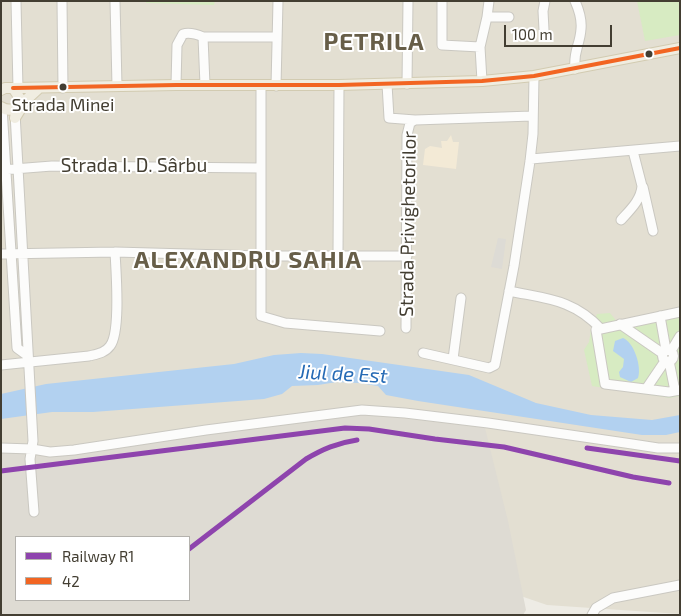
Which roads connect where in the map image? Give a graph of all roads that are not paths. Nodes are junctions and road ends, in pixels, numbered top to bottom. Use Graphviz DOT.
graph roads {
  1 [pos="16,1"];
  2 [pos="62,1"];
  3 [pos="114,1"];
  4 [pos="278,1"];
  5 [pos="408,1"];
  6 [pos="442,1"];
  7 [pos="489,1"];
  8 [pos="545,1"];
  9 [pos="575,1"];
  10 [pos="487,17"];
  11 [pos="509,17"];
  12 [pos="544,30"];
  13 [pos="203,37"];
  14 [pos="277,37"];
  15 [pos="480,47"];
  16 [pos="680,48"];
  17 [pos="575,69"];
  18 [pos="534,76"];
  19 [pos="482,81"];
  20 [pos="387,84"];
  21 [pos="408,84"];
  22 [pos="176,85"];
  23 [pos="205,85"];
  24 [pos="339,85"];
  25 [pos="117,86"];
  26 [pos="261,86"];
  27 [pos="276,86"];
  28 [pos="38,88"];
  29 [pos="62,88"];
  30 [pos="8,89"];
  31 [pos="2,112"];
  32 [pos="15,113"];
  33 [pos="532,116"];
  34 [pos="415,120"];
  35 [pos="680,146"];
  36 [pos="633,151"];
  37 [pos="531,159"];
  38 [pos="18,168"];
  39 [pos="261,168"];
  40 [pos="4,170"];
  41 [pos="642,186"];
  42 [pos="621,220"];
  43 [pos="653,231"];
  44 [pos="115,252"];
  45 [pos="24,253"];
  46 [pos="1,254"];
  47 [pos="11,254"];
  48 [pos="338,255"];
  49 [pos="261,256"];
  50 [pos="407,256"];
  51 [pos="509,291"];
  52 [pos="461,298"];
  53 [pos="680,312"];
  54 [pos="660,316"];
  55 [pos="620,324"];
  56 [pos="406,328"];
  57 [pos="601,328"];
  58 [pos="380,331"];
  59 [pos="680,336"];
  60 [pos="423,353"];
  61 [pos="669,357"];
  62 [pos="28,359"];
  63 [pos="453,359"];
  64 [pos="1,364"];
  65 [pos="646,389"];
  66 [pos="677,391"];
  67 [pos="32,445"];
  68 [pos="1,448"];
  69 [pos="680,448"];
  70 [pos="34,512"];
  71 [pos="680,585"];
  72 [pos="592,615"];
  1 -- 30 [label="street"];
  2 -- 29 [label="street"];
  3 -- 25 [label="street"];
  4 -- 14 [label="street"];
  5 -- 21 [label="street"];
  6 -- 15 [label="street"];
  7 -- 10 [label="street"];
  8 -- 12 [label="street"];
  9 -- 17 [label="street"];
  10 -- 11 [label="street"];
  10 -- 15 [label="street"];
  13 -- 14 [label="street"];
  13 -- 22 [label="street"];
  13 -- 23 [label="street"];
  14 -- 27 [label="street"];
  15 -- 19 [label="street"];
  16 -- 17 [label="main road"];
  17 -- 18 [label="main road"];
  18 -- 19 [label="main road"];
  18 -- 33 [label="street"];
  19 -- 21 [label="main road"];
  20 -- 21 [label="main road"];
  20 -- 24 [label="main road"];
  20 -- 34 [label="street"];
  22 -- 23 [label="main road"];
  22 -- 25 [label="main road"];
  23 -- 26 [label="main road"];
  24 -- 27 [label="main road"];
  24 -- 48 [label="street"];
  25 -- 29 [label="main road"];
  26 -- 27 [label="main road"];
  26 -- 39 [label="street"];
  28 -- 29 [label="main road"];
  28 -- 30 [label="main road"];
  28 -- 32 [label="main road"];
  30 -- 32 [label="main road"];
  31 -- 32 [label="main road"];
  31 -- 40 [label="street"];
  32 -- 38 [label="street"];
  33 -- 34 [label="street, Strada Privighetorilor"];
  33 -- 37 [label="street"];
  34 -- 50 [label="street, Strada Privighetorilor"];
  35 -- 36 [label="street"];
  36 -- 37 [label="street"];
  36 -- 41 [label="street"];
  37 -- 51 [label="street"];
  38 -- 39 [label="street, Strada I. D. Sârbu"];
  38 -- 40 [label="street, Strada I. D. Sârbu"];
  38 -- 45 [label="street"];
  39 -- 49 [label="street"];
  40 -- 47 [label="street"];
  41 -- 42 [label="street"];
  41 -- 43 [label="street"];
  44 -- 45 [label="street"];
  44 -- 49 [label="street"];
  44 -- 62 [label="street"];
  45 -- 47 [label="street"];
  45 -- 62 [label="street"];
  46 -- 47 [label="street"];
  47 -- 62 [label="street"];
  48 -- 49 [label="street"];
  48 -- 50 [label="street"];
  49 -- 58 [label="street"];
  50 -- 56 [label="street, Strada Privighetorilor"];
  51 -- 57 [label="street"];
  51 -- 63 [label="street"];
  52 -- 63 [label="street"];
  53 -- 54 [label="street"];
  54 -- 55 [label="street"];
  54 -- 61 [label="street"];
  55 -- 57 [label="street"];
  55 -- 61 [label="street"];
  57 -- 65 [label="street"];
  59 -- 61 [label="street"];
  60 -- 63 [label="street"];
  61 -- 65 [label="street"];
  61 -- 66 [label="street"];
  62 -- 64 [label="street"];
  62 -- 67 [label="street"];
  65 -- 66 [label="street"];
  67 -- 68 [label="street"];
  67 -- 69 [label="street"];
  67 -- 70 [label="street"];
  71 -- 72 [label="street"];
}
